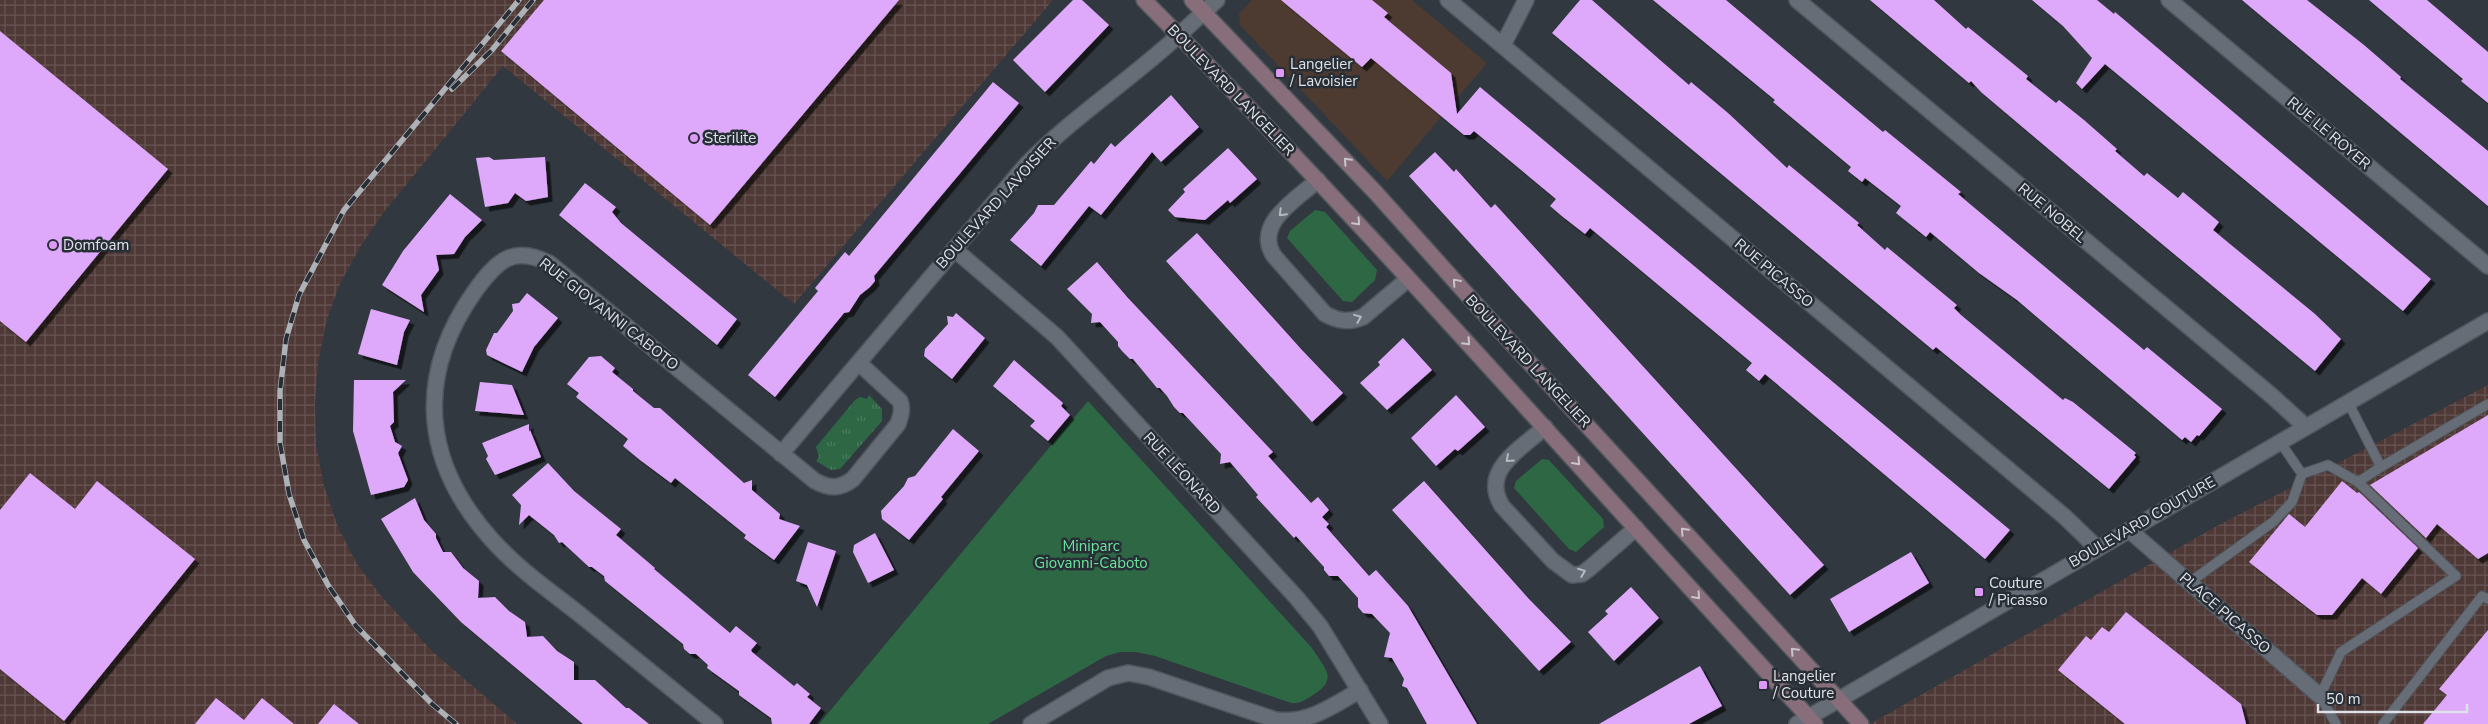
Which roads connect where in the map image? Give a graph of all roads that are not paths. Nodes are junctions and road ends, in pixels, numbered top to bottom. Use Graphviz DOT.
graph roads {
  1 [pos="1144,0"];
  2 [pos="1192,0"];
  3 [pos="1217,0"];
  4 [pos="1448,0"];
  5 [pos="1526,0"];
  6 [pos="1797,0"];
  7 [pos="2169,0"];
  8 [pos="1204,12"];
  9 [pos="1179,35"];
  10 [pos="1503,45"];
  11 [pos="1318,180"];
  12 [pos="954,248"];
  13 [pos="2488,266"];
  14 [pos="1408,279"];
  15 [pos="2488,321"];
  16 [pos="859,363"];
  17 [pos="2348,402"];
  18 [pos="2488,404"];
  19 [pos="1545,427"];
  20 [pos="2306,427"];
  21 [pos="2280,442"];
  22 [pos="781,454"];
  23 [pos="2381,466"];
  24 [pos="2302,474"];
  25 [pos="2358,482"];
  26 [pos="1636,528"];
  27 [pos="2130,530"];
  28 [pos="2097,548"];
  29 [pos="2190,582"];
  30 [pos="2485,597"];
  31 [pos="1360,690"];
  32 [pos="2320,696"];
  33 [pos="1838,700"];
  34 [pos="1807,722"];
  35 [pos="715,724"];
  36 [pos="1031,724"];
  37 [pos="1380,724"];
  38 [pos="1861,724"];
  39 [pos="2336,724"];
  40 [pos="2382,724"];
  1 -- 9 [label="main road, BOULEVARD LANGELIER"];
  2 -- 8 [label="main road, BOULEVARD LANGELIER"];
  3 -- 8 [label="street, BOULEVARD LAVOISIER"];
  4 -- 10 [label="street, RUE PICASSO"];
  5 -- 10 [label="street"];
  6 -- 20 [label="street, RUE NOBEL"];
  7 -- 13 [label="street, RUE LE ROYER"];
  8 -- 9 [label="street, BOULEVARD LAVOISIER"];
  33 -- 8 [label="main road, BOULEVARD LANGELIER, one-way"];
  9 -- 11 [label="main road, BOULEVARD LANGELIER"];
  9 -- 12 [label="street, BOULEVARD LAVOISIER"];
  10 -- 28 [label="street, RUE PICASSO"];
  11 -- 14 [label="main road, BOULEVARD LANGELIER, one-way"];
  11 -- 14 [label="street, one-way"];
  12 -- 16 [label="street, BOULEVARD LAVOISIER"];
  12 -- 31 [label="street, RUE LÉONARD"];
  14 -- 19 [label="main road, BOULEVARD LANGELIER, one-way"];
  15 -- 17 [label="street, BOULEVARD COUTURE"];
  16 -- 22 [label="street, BOULEVARD LAVOISIER"];
  16 -- 22 [label="street"];
  17 -- 20 [label="street, BOULEVARD COUTURE"];
  17 -- 23 [label="lane"];
  18 -- 23 [label="lane"];
  19 -- 26 [label="main road, BOULEVARD LANGELIER, one-way"];
  19 -- 26 [label="street, one-way"];
  20 -- 21 [label="street, BOULEVARD COUTURE"];
  21 -- 24 [label="lane"];
  21 -- 27 [label="street, BOULEVARD COUTURE"];
  22 -- 35 [label="street, RUE GIOVANNI CABOTO"];
  23 -- 25 [label="lane"];
  24 -- 25 [label="lane"];
  24 -- 29 [label="lane"];
  25 -- 32 [label="lane"];
  26 -- 34 [label="main road, BOULEVARD LANGELIER, one-way"];
  27 -- 28 [label="street, BOULEVARD COUTURE"];
  27 -- 29 [label="street, PLACE PICASSO"];
  28 -- 33 [label="street, BOULEVARD COUTURE"];
  29 -- 32 [label="street, PLACE PICASSO"];
  30 -- 40 [label="lane"];
  31 -- 36 [label="street"];
  31 -- 37 [label="street, RUE LÉONARD"];
  32 -- 39 [label="lane"];
  33 -- 34 [label="street, BOULEVARD COUTURE"];
  33 -- 38 [label="main road, BOULEVARD LANGELIER"];
}
